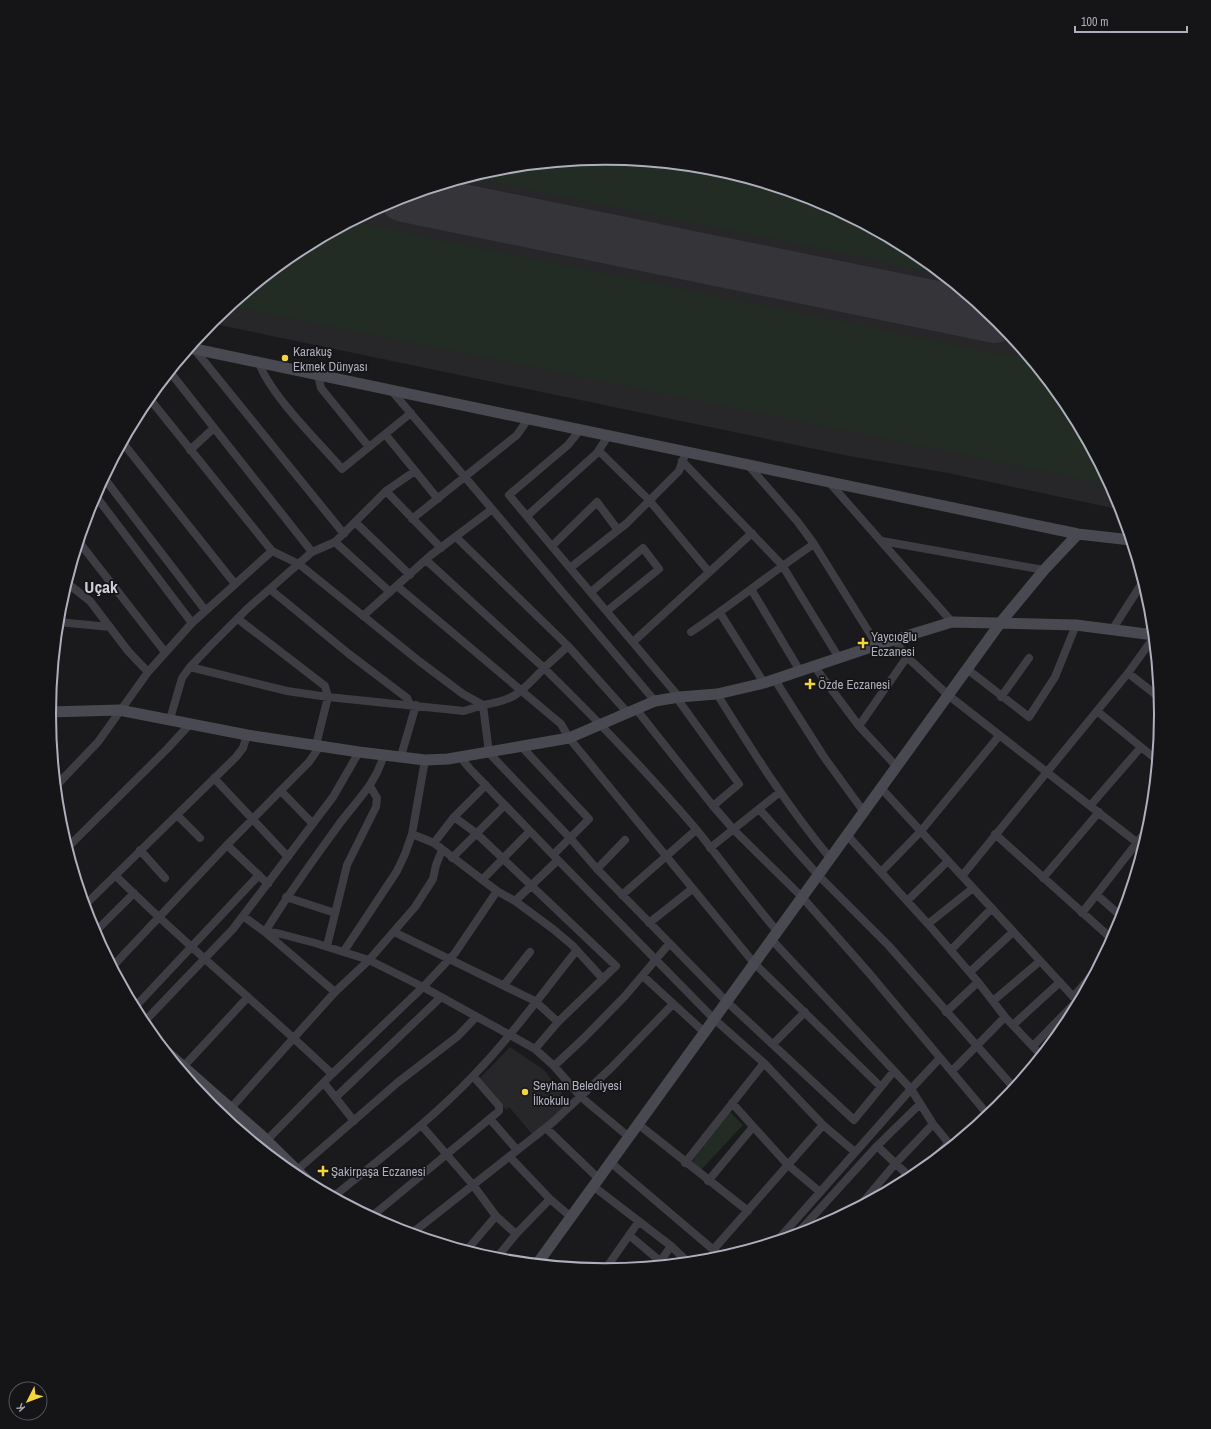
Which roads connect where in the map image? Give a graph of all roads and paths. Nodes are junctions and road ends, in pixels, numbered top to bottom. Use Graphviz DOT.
graph roads {
  1 [pos="195,349"];
  2 [pos="194,350"];
  3 [pos="259,363"];
  4 [pos="318,375"];
  5 [pos="173,376"];
  6 [pos="391,390"];
  7 [pos="153,403"];
  8 [pos="411,413"];
  9 [pos="528,419"];
  10 [pos="214,428"];
  11 [pos="580,430"];
  12 [pos="385,434"];
  13 [pos="608,436"];
  14 [pos="126,447"];
  15 [pos="369,447"];
  16 [pos="190,450"];
  17 [pos="599,451"];
  18 [pos="684,457"];
  19 [pos="748,465"];
  20 [pos="415,471"];
  21 [pos="465,478"];
  22 [pos="830,482"];
  23 [pos="108,483"];
  24 [pos="386,492"];
  25 [pos="438,499"];
  26 [pos="649,500"];
  27 [pos="99,501"];
  28 [pos="491,510"];
  29 [pos="527,516"];
  30 [pos="412,520"];
  31 [pos="356,523"];
  32 [pos="618,530"];
  33 [pos="752,533"];
  34 [pos="344,534"];
  35 [pos="1078,534"];
  36 [pos="456,537"];
  37 [pos="1126,539"];
  38 [pos="882,541"];
  39 [pos="335,542"];
  40 [pos="814,544"];
  41 [pos="83,546"];
  42 [pos="552,546"];
  43 [pos="441,548"];
  44 [pos="272,551"];
  45 [pos="312,552"];
  46 [pos="426,560"];
  47 [pos="299,564"];
  48 [pos="782,565"];
  49 [pos="570,568"];
  50 [pos="1044,570"];
  51 [pos="709,572"];
  52 [pos="410,575"];
  53 [pos="235,584"];
  54 [pos="397,586"];
  55 [pos="72,587"];
  56 [pos="1139,587"];
  57 [pos="751,589"];
  58 [pos="270,590"];
  59 [pos="390,592"];
  60 [pos="591,592"];
  61 [pos="205,610"];
  62 [pos="607,612"];
  63 [pos="720,613"];
  64 [pos="363,616"];
  65 [pos="238,619"];
  66 [pos="952,622"];
  67 [pos="1001,622"];
  68 [pos="64,623"];
  69 [pos="192,623"];
  70 [pos="1076,626"];
  71 [pos="110,627"];
  72 [pos="1112,630"];
  73 [pos="691,632"];
  74 [pos="1149,635"];
  75 [pos="894,639"];
  76 [pos="1149,639"];
  77 [pos="633,642"];
  78 [pos="877,644"];
  79 [pos="568,646"];
  80 [pos="165,652"];
  81 [pos="839,658"];
  82 [pos="907,658"];
  83 [pos="1029,658"];
  84 [pos="814,666"];
  85 [pos="190,667"];
  86 [pos="544,668"];
  87 [pos="966,669"];
  88 [pos="800,671"];
  89 [pos="148,672"];
  90 [pos="1128,673"];
  91 [pos="775,680"];
  92 [pos="764,683"];
  93 [pos="522,691"];
  94 [pos="717,694"];
  95 [pos="1154,694"];
  96 [pos="948,695"];
  97 [pos="328,697"];
  98 [pos="678,697"];
  99 [pos="1001,697"];
  100 [pos="655,701"];
  101 [pos="413,705"];
  102 [pos="483,705"];
  103 [pos="119,710"];
  104 [pos="632,710"];
  105 [pos="1097,710"];
  106 [pos="56,713"];
  107 [pos="170,719"];
  108 [pos="190,724"];
  109 [pos="601,724"];
  110 [pos="858,726"];
  111 [pos="247,735"];
  112 [pos="999,736"];
  113 [pos="569,738"];
  114 [pos="318,745"];
  115 [pos="521,746"];
  116 [pos="1141,746"];
  117 [pos="359,752"];
  118 [pos="489,753"];
  119 [pos="384,754"];
  120 [pos="401,756"];
  121 [pos="1153,756"];
  122 [pos="461,758"];
  123 [pos="425,760"];
  124 [pos="897,767"];
  125 [pos="1046,771"];
  126 [pos="214,778"];
  127 [pos="60,781"];
  128 [pos="486,785"];
  129 [pos="370,786"];
  130 [pos="881,788"];
  131 [pos="281,792"];
  132 [pos="780,792"];
  133 [pos="505,805"];
  134 [pos="713,806"];
  135 [pos="1090,806"];
  136 [pos="759,809"];
  137 [pos="864,812"];
  138 [pos="1099,812"];
  139 [pos="177,815"];
  140 [pos="454,817"];
  141 [pos="251,820"];
  142 [pos="312,823"];
  143 [pos="696,830"];
  144 [pos="734,830"];
  145 [pos="530,831"];
  146 [pos="921,831"];
  147 [pos="476,833"];
  148 [pos="412,834"];
  149 [pos="995,834"];
  150 [pos="847,835"];
  151 [pos="200,838"];
  152 [pos="571,839"];
  153 [pos="625,840"];
  154 [pos="72,843"];
  155 [pos="434,843"];
  156 [pos="1139,844"];
  157 [pos="227,845"];
  158 [pos="710,848"];
  159 [pos="140,850"];
  160 [pos="442,850"];
  161 [pos="1138,850"];
  162 [pos="288,857"];
  163 [pos="555,857"];
  164 [pos="666,857"];
  165 [pos="452,858"];
  166 [pos="502,858"];
  167 [pos="830,858"];
  168 [pos="948,861"];
  169 [pos="597,869"];
  170 [pos="881,872"];
  171 [pos="115,875"];
  172 [pos="259,875"];
  173 [pos="818,875"];
  174 [pos="962,876"];
  175 [pos="165,878"];
  176 [pos="1043,878"];
  177 [pos="482,880"];
  178 [pos="268,884"];
  179 [pos="531,886"];
  180 [pos="973,888"];
  181 [pos="692,889"];
  182 [pos="497,891"];
  183 [pos="134,893"];
  184 [pos="622,895"];
  185 [pos="1097,896"];
  186 [pos="286,897"];
  187 [pos="802,897"];
  188 [pos="89,901"];
  189 [pos="515,901"];
  190 [pos="907,901"];
  191 [pos="992,908"];
  192 [pos="335,913"];
  193 [pos="1082,913"];
  194 [pos="1117,913"];
  195 [pos="243,916"];
  196 [pos="159,918"];
  197 [pos="649,923"];
  198 [pos="928,924"];
  199 [pos="99,928"];
  200 [pos="265,932"];
  201 [pos="394,932"];
  202 [pos="1013,932"];
  203 [pos="774,935"];
  204 [pos="1108,936"];
  205 [pos="669,944"];
  206 [pos="327,946"];
  207 [pos="192,948"];
  208 [pos="577,950"];
  209 [pos="951,950"];
  210 [pos="344,951"];
  211 [pos="530,952"];
  212 [pos="204,959"];
  213 [pos="448,959"];
  214 [pos="368,960"];
  215 [pos="655,960"];
  216 [pos="1040,961"];
  217 [pos="116,963"];
  218 [pos="754,963"];
  219 [pos="970,972"];
  220 [pos="643,976"];
  221 [pos="603,978"];
  222 [pos="978,982"];
  223 [pos="1060,982"];
  224 [pos="504,985"];
  225 [pos="423,987"];
  226 [pos="335,992"];
  227 [pos="248,998"];
  228 [pos="441,998"];
  229 [pos="1075,999"];
  230 [pos="726,1001"];
  231 [pos="993,1001"];
  232 [pos="535,1002"];
  233 [pos="139,1003"];
  234 [pos="672,1005"];
  235 [pos="1071,1005"];
  236 [pos="805,1012"];
  237 [pos="946,1012"];
  238 [pos="476,1016"];
  239 [pos="147,1017"];
  240 [pos="1005,1017"];
  241 [pos="714,1019"];
  242 [pos="558,1022"];
  243 [pos="1013,1025"];
  244 [pos="704,1032"];
  245 [pos="510,1035"];
  246 [pos="294,1038"];
  247 [pos="773,1044"];
  248 [pos="1033,1046"];
  249 [pos="976,1047"];
  250 [pos="535,1048"];
  251 [pos="1039,1052"];
  252 [pos="940,1058"];
  253 [pos="764,1063"];
  254 [pos="184,1066"];
  255 [pos="554,1066"];
  256 [pos="894,1071"];
  257 [pos="952,1071"];
  258 [pos="332,1074"];
  259 [pos="473,1076"];
  260 [pos="324,1083"];
  261 [pos="1011,1085"];
  262 [pos="881,1087"];
  263 [pos="911,1089"];
  264 [pos="336,1097"];
  265 [pos="581,1097"];
  266 [pos="732,1103"];
  267 [pos="920,1104"];
  268 [pos="231,1108"];
  269 [pos="985,1111"];
  270 [pos="490,1119"];
  271 [pos="354,1121"];
  272 [pos="638,1124"];
  273 [pos="933,1124"];
  274 [pos="823,1125"];
  275 [pos="422,1126"];
  276 [pos="753,1127"];
  277 [pos="546,1128"];
  278 [pos="629,1137"];
  279 [pos="267,1140"];
  280 [pos="949,1143"];
  281 [pos="877,1146"];
  282 [pos="271,1150"];
  283 [pos="517,1150"];
  284 [pos="855,1152"];
  285 [pos="447,1154"];
  286 [pos="510,1157"];
  287 [pos="610,1162"];
  288 [pos="686,1163"];
  289 [pos="895,1164"];
  290 [pos="788,1165"];
  291 [pos="297,1170"];
  292 [pos="906,1174"];
  293 [pos="708,1181"];
  294 [pos="596,1182"];
  295 [pos="472,1185"];
  296 [pos="820,1192"];
  297 [pos="337,1194"];
  298 [pos="867,1197"];
  299 [pos="550,1199"];
  300 [pos="748,1211"];
  301 [pos="376,1213"];
  302 [pos="496,1216"];
  303 [pos="571,1217"];
  304 [pos="639,1221"];
  305 [pos="794,1221"];
  306 [pos="811,1224"];
  307 [pos="803,1227"];
  308 [pos="416,1230"];
  309 [pos="516,1234"];
  310 [pos="629,1235"];
  311 [pos="782,1235"];
  312 [pos="671,1246"];
  313 [pos="470,1247"];
  314 [pos="714,1250"];
  315 [pos="716,1252"];
  316 [pos="500,1253"];
  317 [pos="684,1258"];
  318 [pos="540,1260"];
  319 [pos="656,1261"];
  320 [pos="661,1261"];
  321 [pos="609,1264"];
  1 -- 3 [label="main road"];
  2 -- 34 [label="street"];
  3 -- 4 [label="main road"];
  3 -- 15 [label="street"];
  4 -- 6 [label="main road"];
  4 -- 15 [label="street"];
  5 -- 10 [label="street"];
  6 -- 8 [label="street"];
  6 -- 9 [label="main road"];
  7 -- 16 [label="street"];
  8 -- 12 [label="street"];
  8 -- 21 [label="street"];
  9 -- 11 [label="main road"];
  9 -- 21 [label="street"];
  10 -- 16 [label="street"];
  10 -- 45 [label="street"];
  11 -- 13 [label="main road"];
  11 -- 29 [label="street"];
  12 -- 15 [label="street"];
  12 -- 20 [label="street"];
  13 -- 17 [label="street"];
  13 -- 18 [label="main road"];
  14 -- 53 [label="street"];
  16 -- 44 [label="street"];
  17 -- 26 [label="street"];
  17 -- 29 [label="street"];
  18 -- 19 [label="main road"];
  18 -- 26 [label="street"];
  18 -- 33 [label="street"];
  19 -- 22 [label="main road"];
  19 -- 40 [label="street"];
  20 -- 24 [label="street"];
  20 -- 25 [label="street"];
  21 -- 25 [label="street"];
  21 -- 28 [label="street"];
  22 -- 35 [label="main road"];
  22 -- 38 [label="street"];
  23 -- 61 [label="street"];
  24 -- 30 [label="street"];
  24 -- 31 [label="street"];
  25 -- 30 [label="street"];
  26 -- 32 [label="street"];
  26 -- 51 [label="street"];
  27 -- 69 [label="street"];
  28 -- 36 [label="street"];
  28 -- 100 [label="street"];
  29 -- 42 [label="street"];
  30 -- 43 [label="street"];
  31 -- 34 [label="street"];
  31 -- 52 [label="street"];
  32 -- 42 [label="street"];
  32 -- 49 [label="street"];
  33 -- 48 [label="street"];
  33 -- 51 [label="street"];
  34 -- 39 [label="street"];
  35 -- 37 [label="main road"];
  35 -- 50 [label="main road"];
  36 -- 43 [label="street"];
  36 -- 79 [label="street"];
  38 -- 50 [label="street"];
  38 -- 66 [label="street"];
  39 -- 45 [label="street"];
  39 -- 59 [label="street"];
  40 -- 48 [label="street"];
  40 -- 78 [label="street"];
  41 -- 80 [label="street"];
  42 -- 49 [label="street"];
  43 -- 46 [label="street"];
  44 -- 47 [label="street"];
  44 -- 53 [label="street"];
  45 -- 47 [label="street"];
  46 -- 52 [label="street"];
  46 -- 86 [label="street"];
  47 -- 58 [label="street"];
  47 -- 64 [label="street"];
  48 -- 57 [label="street"];
  48 -- 81 [label="street"];
  49 -- 60 [label="street"];
  50 -- 67 [label="main road"];
  51 -- 77 [label="street"];
  52 -- 54 [label="street"];
  53 -- 61 [label="street"];
  54 -- 59 [label="street"];
  54 -- 93 [label="street"];
  55 -- 71 [label="street"];
  56 -- 72 [label="street"];
  57 -- 63 [label="street"];
  57 -- 88 [label="street"];
  58 -- 65 [label="street"];
  58 -- 101 [label="street"];
  59 -- 64 [label="street"];
  60 -- 62 [label="street"];
  60 -- 62 [label="street"];
  61 -- 69 [label="street"];
  62 -- 77 [label="street"];
  63 -- 73 [label="street"];
  63 -- 92 [label="street"];
  64 -- 102 [label="street"];
  65 -- 85 [label="street"];
  65 -- 97 [label="street"];
  66 -- 67 [label="main road"];
  66 -- 75 [label="main road"];
  67 -- 70 [label="main road"];
  67 -- 87 [label="main road"];
  68 -- 71 [label="street"];
  69 -- 80 [label="street"];
  70 -- 72 [label="main road"];
  70 -- 99 [label="street"];
  71 -- 89 [label="street"];
  72 -- 74 [label="main road"];
  75 -- 78 [label="main road"];
  75 -- 82 [label="street"];
  76 -- 90 [label="street"];
  77 -- 98 [label="street"];
  78 -- 81 [label="main road"];
  79 -- 86 [label="street"];
  79 -- 104 [label="street"];
  80 -- 89 [label="street"];
  81 -- 84 [label="main road"];
  82 -- 96 [label="street"];
  82 -- 110 [label="street"];
  83 -- 99 [label="street"];
  84 -- 88 [label="main road"];
  84 -- 110 [label="street"];
  85 -- 97 [label="street"];
  85 -- 107 [label="street"];
  86 -- 93 [label="street"];
  86 -- 109 [label="street"];
  87 -- 96 [label="main road"];
  87 -- 99 [label="street"];
  88 -- 91 [label="main road"];
  89 -- 103 [label="street"];
  90 -- 95 [label="street"];
  90 -- 105 [label="street"];
  91 -- 92 [label="main road"];
  91 -- 137 [label="street"];
  92 -- 94 [label="main road"];
  93 -- 102 [label="street"];
  93 -- 113 [label="street"];
  94 -- 98 [label="main road"];
  94 -- 132 [label="street"];
  96 -- 112 [label="street"];
  96 -- 124 [label="main road"];
  97 -- 101 [label="street"];
  97 -- 114 [label="street"];
  98 -- 100 [label="main road"];
  98 -- 134 [label="street"];
  100 -- 104 [label="main road"];
  101 -- 102 [label="street"];
  101 -- 120 [label="street"];
  102 -- 118 [label="street"];
  103 -- 106 [label="main road"];
  103 -- 107 [label="main road"];
  103 -- 127 [label="street"];
  104 -- 109 [label="main road"];
  104 -- 134 [label="street"];
  105 -- 116 [label="street"];
  105 -- 125 [label="street"];
  107 -- 108 [label="main road"];
  108 -- 111 [label="main road"];
  108 -- 154 [label="street"];
  109 -- 113 [label="main road"];
  109 -- 143 [label="street"];
  110 -- 124 [label="street"];
  111 -- 114 [label="main road"];
  111 -- 126 [label="street"];
  112 -- 125 [label="street"];
  112 -- 146 [label="street"];
  113 -- 115 [label="main road"];
  113 -- 164 [label="street"];
  114 -- 117 [label="main road"];
  114 -- 131 [label="street"];
  115 -- 118 [label="main road"];
  115 -- 152 [label="street"];
  116 -- 121 [label="street"];
  116 -- 135 [label="street"];
  117 -- 119 [label="main road"];
  117 -- 142 [label="street"];
  118 -- 122 [label="main road"];
  118 -- 152 [label="street"];
  119 -- 120 [label="main road"];
  119 -- 129 [label="street"];
  120 -- 123 [label="main road"];
  122 -- 123 [label="main road"];
  122 -- 128 [label="street"];
  123 -- 148 [label="street"];
  124 -- 130 [label="main road"];
  125 -- 135 [label="street"];
  125 -- 149 [label="street"];
  126 -- 139 [label="street"];
  126 -- 141 [label="street"];
  128 -- 133 [label="street"];
  128 -- 140 [label="street"];
  129 -- 186 [label="street"];
  129 -- 192 [label="street"];
  130 -- 137 [label="main road"];
  130 -- 146 [label="street"];
  131 -- 141 [label="street"];
  131 -- 142 [label="street"];
  132 -- 136 [label="street"];
  132 -- 167 [label="street"];
  133 -- 145 [label="street"];
  133 -- 147 [label="street"];
  134 -- 144 [label="street"];
  135 -- 138 [label="street"];
  136 -- 144 [label="street"];
  136 -- 173 [label="street"];
  137 -- 150 [label="main road"];
  138 -- 156 [label="street"];
  138 -- 176 [label="street"];
  139 -- 151 [label="street"];
  139 -- 159 [label="street"];
  140 -- 147 [label="street"];
  140 -- 155 [label="street"];
  141 -- 157 [label="street"];
  141 -- 162 [label="street"];
  142 -- 162 [label="street"];
  143 -- 158 [label="street"];
  143 -- 164 [label="street"];
  144 -- 158 [label="street"];
  144 -- 187 [label="street"];
  145 -- 163 [label="street"];
  145 -- 166 [label="street"];
  146 -- 168 [label="street"];
  146 -- 170 [label="street"];
  147 -- 165 [label="street"];
  147 -- 166 [label="street"];
  148 -- 155 [label="street"];
  148 -- 210 [label="street"];
  149 -- 174 [label="street"];
  149 -- 176 [label="street"];
  150 -- 167 [label="main road"];
  150 -- 170 [label="street"];
  152 -- 163 [label="street"];
  152 -- 169 [label="street"];
  153 -- 169 [label="street"];
  155 -- 160 [label="street"];
  157 -- 172 [label="street"];
  157 -- 196 [label="street"];
  158 -- 203 [label="street"];
  159 -- 171 [label="street"];
  159 -- 175 [label="street"];
  160 -- 165 [label="street"];
  160 -- 201 [label="street"];
  161 -- 185 [label="street"];
  162 -- 178 [label="street"];
  163 -- 179 [label="street"];
  163 -- 215 [label="street"];
  164 -- 181 [label="street"];
  164 -- 184 [label="street"];
  165 -- 177 [label="street"];
  166 -- 177 [label="street"];
  166 -- 179 [label="street"];
  167 -- 173 [label="main road"];
  168 -- 174 [label="street"];
  168 -- 190 [label="street"];
  169 -- 184 [label="street"];
  170 -- 190 [label="street"];
  171 -- 183 [label="street"];
  171 -- 188 [label="street"];
  172 -- 178 [label="street"];
  172 -- 207 [label="street"];
  173 -- 187 [label="main road"];
  173 -- 237 [label="street"];
  174 -- 180 [label="street"];
  176 -- 193 [label="street"];
  177 -- 182 [label="street"];
  178 -- 195 [label="street"];
  179 -- 189 [label="street"];
  179 -- 221 [label="street"];
  180 -- 191 [label="street"];
  180 -- 198 [label="street"];
  181 -- 197 [label="street"];
  181 -- 218 [label="street"];
  182 -- 189 [label="street"];
  182 -- 213 [label="street"];
  183 -- 196 [label="street"];
  183 -- 199 [label="street"];
  184 -- 197 [label="street"];
  185 -- 193 [label="street"];
  185 -- 194 [label="street"];
  186 -- 192 [label="street"];
  186 -- 200 [label="street"];
  187 -- 203 [label="main road"];
  187 -- 252 [label="street"];
  189 -- 208 [label="street"];
  190 -- 198 [label="street"];
  191 -- 202 [label="street"];
  191 -- 209 [label="street"];
  192 -- 206 [label="street"];
  193 -- 204 [label="street"];
  195 -- 200 [label="street"];
  195 -- 212 [label="street"];
  196 -- 207 [label="street"];
  196 -- 217 [label="street"];
  197 -- 205 [label="street"];
  198 -- 209 [label="street"];
  200 -- 206 [label="street"];
  200 -- 226 [label="street"];
  201 -- 213 [label="street"];
  201 -- 214 [label="street"];
  202 -- 216 [label="street"];
  202 -- 219 [label="street"];
  203 -- 218 [label="main road"];
  203 -- 256 [label="street"];
  205 -- 215 [label="street"];
  205 -- 230 [label="street"];
  206 -- 210 [label="street"];
  207 -- 212 [label="street"];
  207 -- 233 [label="street"];
  208 -- 221 [label="street"];
  208 -- 232 [label="street"];
  209 -- 219 [label="street"];
  210 -- 214 [label="street"];
  211 -- 224 [label="street"];
  212 -- 227 [label="street"];
  212 -- 239 [label="street"];
  213 -- 224 [label="street"];
  213 -- 225 [label="street"];
  214 -- 225 [label="street"];
  214 -- 226 [label="street"];
  215 -- 220 [label="street"];
  215 -- 241 [label="street"];
  216 -- 223 [label="street"];
  216 -- 231 [label="street"];
  218 -- 230 [label="main road"];
  218 -- 236 [label="street"];
  219 -- 222 [label="street"];
  220 -- 234 [label="street"];
  220 -- 255 [label="street"];
  221 -- 242 [label="street"];
  222 -- 231 [label="street"];
  222 -- 237 [label="street"];
  223 -- 229 [label="street"];
  223 -- 243 [label="street"];
  224 -- 232 [label="street"];
  225 -- 228 [label="street"];
  225 -- 258 [label="street"];
  226 -- 246 [label="street"];
  227 -- 246 [label="street"];
  227 -- 254 [label="street"];
  228 -- 238 [label="street"];
  228 -- 264 [label="street"];
  230 -- 241 [label="main road"];
  230 -- 247 [label="street"];
  231 -- 240 [label="street"];
  232 -- 242 [label="street"];
  232 -- 245 [label="street"];
  234 -- 244 [label="street"];
  234 -- 265 [label="street"];
  235 -- 248 [label="street"];
  236 -- 247 [label="street"];
  236 -- 262 [label="street"];
  237 -- 249 [label="street"];
  238 -- 245 [label="street"];
  238 -- 271 [label="street"];
  240 -- 243 [label="street"];
  240 -- 249 [label="street"];
  241 -- 244 [label="main road"];
  241 -- 253 [label="street"];
  242 -- 250 [label="street"];
  243 -- 248 [label="street"];
  244 -- 272 [label="main road"];
  245 -- 250 [label="street"];
  245 -- 259 [label="street"];
  246 -- 258 [label="street"];
  246 -- 268 [label="street"];
  247 -- 262 [label="street"];
  248 -- 251 [label="street"];
  249 -- 257 [label="street"];
  249 -- 261 [label="street"];
  250 -- 255 [label="street"];
  252 -- 257 [label="street"];
  252 -- 263 [label="street"];
  253 -- 266 [label="street"];
  253 -- 274 [label="street"];
  254 -- 268 [label="main road"];
  255 -- 265 [label="street"];
  256 -- 262 [label="street"];
  256 -- 263 [label="street"];
  257 -- 269 [label="street"];
  258 -- 260 [label="street"];
  259 -- 270 [label="street"];
  259 -- 275 [label="street"];
  260 -- 264 [label="street"];
  260 -- 279 [label="street"];
  263 -- 267 [label="street"];
  263 -- 284 [label="street"];
  264 -- 271 [label="street"];
  265 -- 277 [label="street"];
  265 -- 278 [label="street"];
  266 -- 276 [label="street"];
  266 -- 288 [label="street"];
  267 -- 273 [label="street"];
  267 -- 281 [label="street"];
  268 -- 279 [label="main road"];
  270 -- 283 [label="street"];
  270 -- 285 [label="street"];
  271 -- 291 [label="street"];
  272 -- 278 [label="main road"];
  272 -- 288 [label="street"];
  273 -- 280 [label="street"];
  273 -- 289 [label="street"];
  274 -- 284 [label="street"];
  274 -- 290 [label="street"];
  275 -- 285 [label="street"];
  275 -- 297 [label="street"];
  276 -- 290 [label="street"];
  276 -- 293 [label="street"];
  277 -- 283 [label="street"];
  277 -- 294 [label="street"];
  278 -- 287 [label="main road"];
  279 -- 282 [label="main road"];
  281 -- 289 [label="street"];
  281 -- 306 [label="street"];
  283 -- 286 [label="street"];
  284 -- 296 [label="street"];
  285 -- 295 [label="street"];
  285 -- 301 [label="street"];
  286 -- 295 [label="street"];
  286 -- 299 [label="street"];
  287 -- 294 [label="main road"];
  287 -- 314 [label="street"];
  288 -- 293 [label="street"];
  289 -- 292 [label="street"];
  289 -- 298 [label="street"];
  290 -- 296 [label="street"];
  290 -- 300 [label="street"];
  293 -- 300 [label="street"];
  294 -- 303 [label="main road"];
  294 -- 304 [label="street"];
  295 -- 302 [label="street"];
  295 -- 308 [label="street"];
  296 -- 305 [label="street"];
  299 -- 303 [label="street"];
  299 -- 309 [label="street"];
  300 -- 314 [label="street"];
  302 -- 309 [label="street"];
  302 -- 313 [label="street"];
  303 -- 318 [label="main road"];
  304 -- 310 [label="street"];
  304 -- 312 [label="street"];
  305 -- 307 [label="street"];
  305 -- 311 [label="street"];
  309 -- 316 [label="street"];
  310 -- 319 [label="street"];
  310 -- 321 [label="street"];
  312 -- 317 [label="street"];
  312 -- 320 [label="street"];
  314 -- 315 [label="street"];
}
